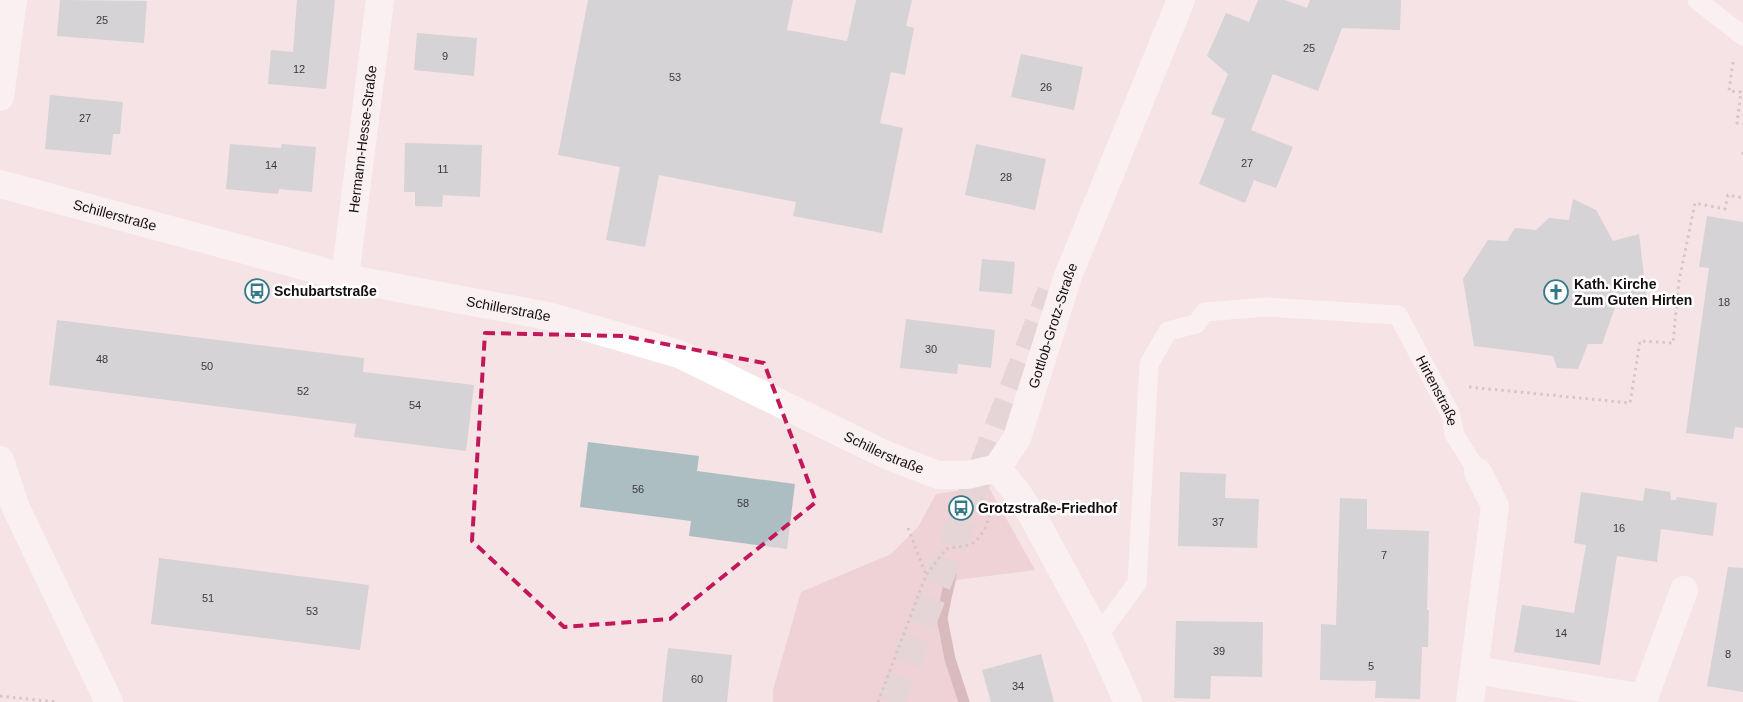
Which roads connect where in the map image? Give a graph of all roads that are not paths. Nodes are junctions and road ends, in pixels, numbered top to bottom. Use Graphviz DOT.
graph roads {
  1 [pos="13,0"];
  2 [pos="380,0"];
  3 [pos="1181,0"];
  4 [pos="1697,0"];
  5 [pos="1741,34"];
  6 [pos="0,97"];
  7 [pos="0,184"];
  8 [pos="345,278"];
  9 [pos="0,460"];
  10 [pos="997,468"];
  11 [pos="1478,472"];
  12 [pos="1684,590"];
  13 [pos="1098,636"];
  14 [pos="1475,670"];
  15 [pos="109,702"];
  16 [pos="1128,702"];
  17 [pos="1470,702"];
  1 -- 6 [label="street"];
  2 -- 8 [label="street, Hermann-Hesse-Straße"];
  3 -- 10 [label="street, Gottlob-Grotz-Straße"];
  4 -- 5 [label="lane"];
  7 -- 8 [label="street, Schillerstraße"];
  8 -- 10 [label="street, Schillerstraße"];
  9 -- 15 [label="street"];
  10 -- 13 [label="street"];
  11 -- 13 [label="lane, Hirtenstraße"];
  11 -- 14 [label="street, Hirtenstraße"];
  12 -- 14 [label="street"];
  13 -- 16 [label="street"];
  14 -- 17 [label="street, Hirtenstraße"];
}
